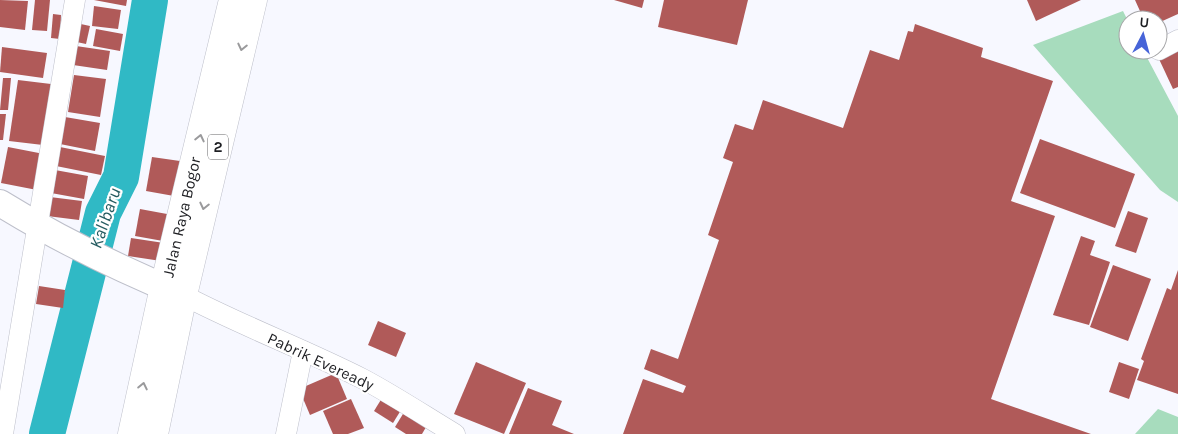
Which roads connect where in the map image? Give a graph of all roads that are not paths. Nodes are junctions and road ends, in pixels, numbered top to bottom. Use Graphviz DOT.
graph roads {
  1 [pos="75,0"];
  2 [pos="233,0"];
  3 [pos="253,0"];
  4 [pos="0,203"];
  5 [pos="36,226"];
  6 [pos="174,291"];
  7 [pos="303,351"];
  8 [pos="3,434"];
  9 [pos="132,434"];
  10 [pos="154,434"];
  11 [pos="286,434"];
  12 [pos="455,434"];
  1 -- 5 [label="street"];
  6 -- 2 [label="highway, Jalan Raya Bogor / 2, one-way"];
  3 -- 6 [label="highway, Jalan Raya Bogor / 2, one-way"];
  4 -- 5 [label="main road"];
  5 -- 6 [label="main road"];
  5 -- 8 [label="street"];
  6 -- 7 [label="street, Pabrik Eveready"];
  9 -- 6 [label="highway, Jalan Raya Bogor / 2, one-way"];
  6 -- 10 [label="highway, Jalan Raya Bogor / 2"];
  7 -- 11 [label="street"];
  7 -- 12 [label="street, Pabrik Eveready"];
}
